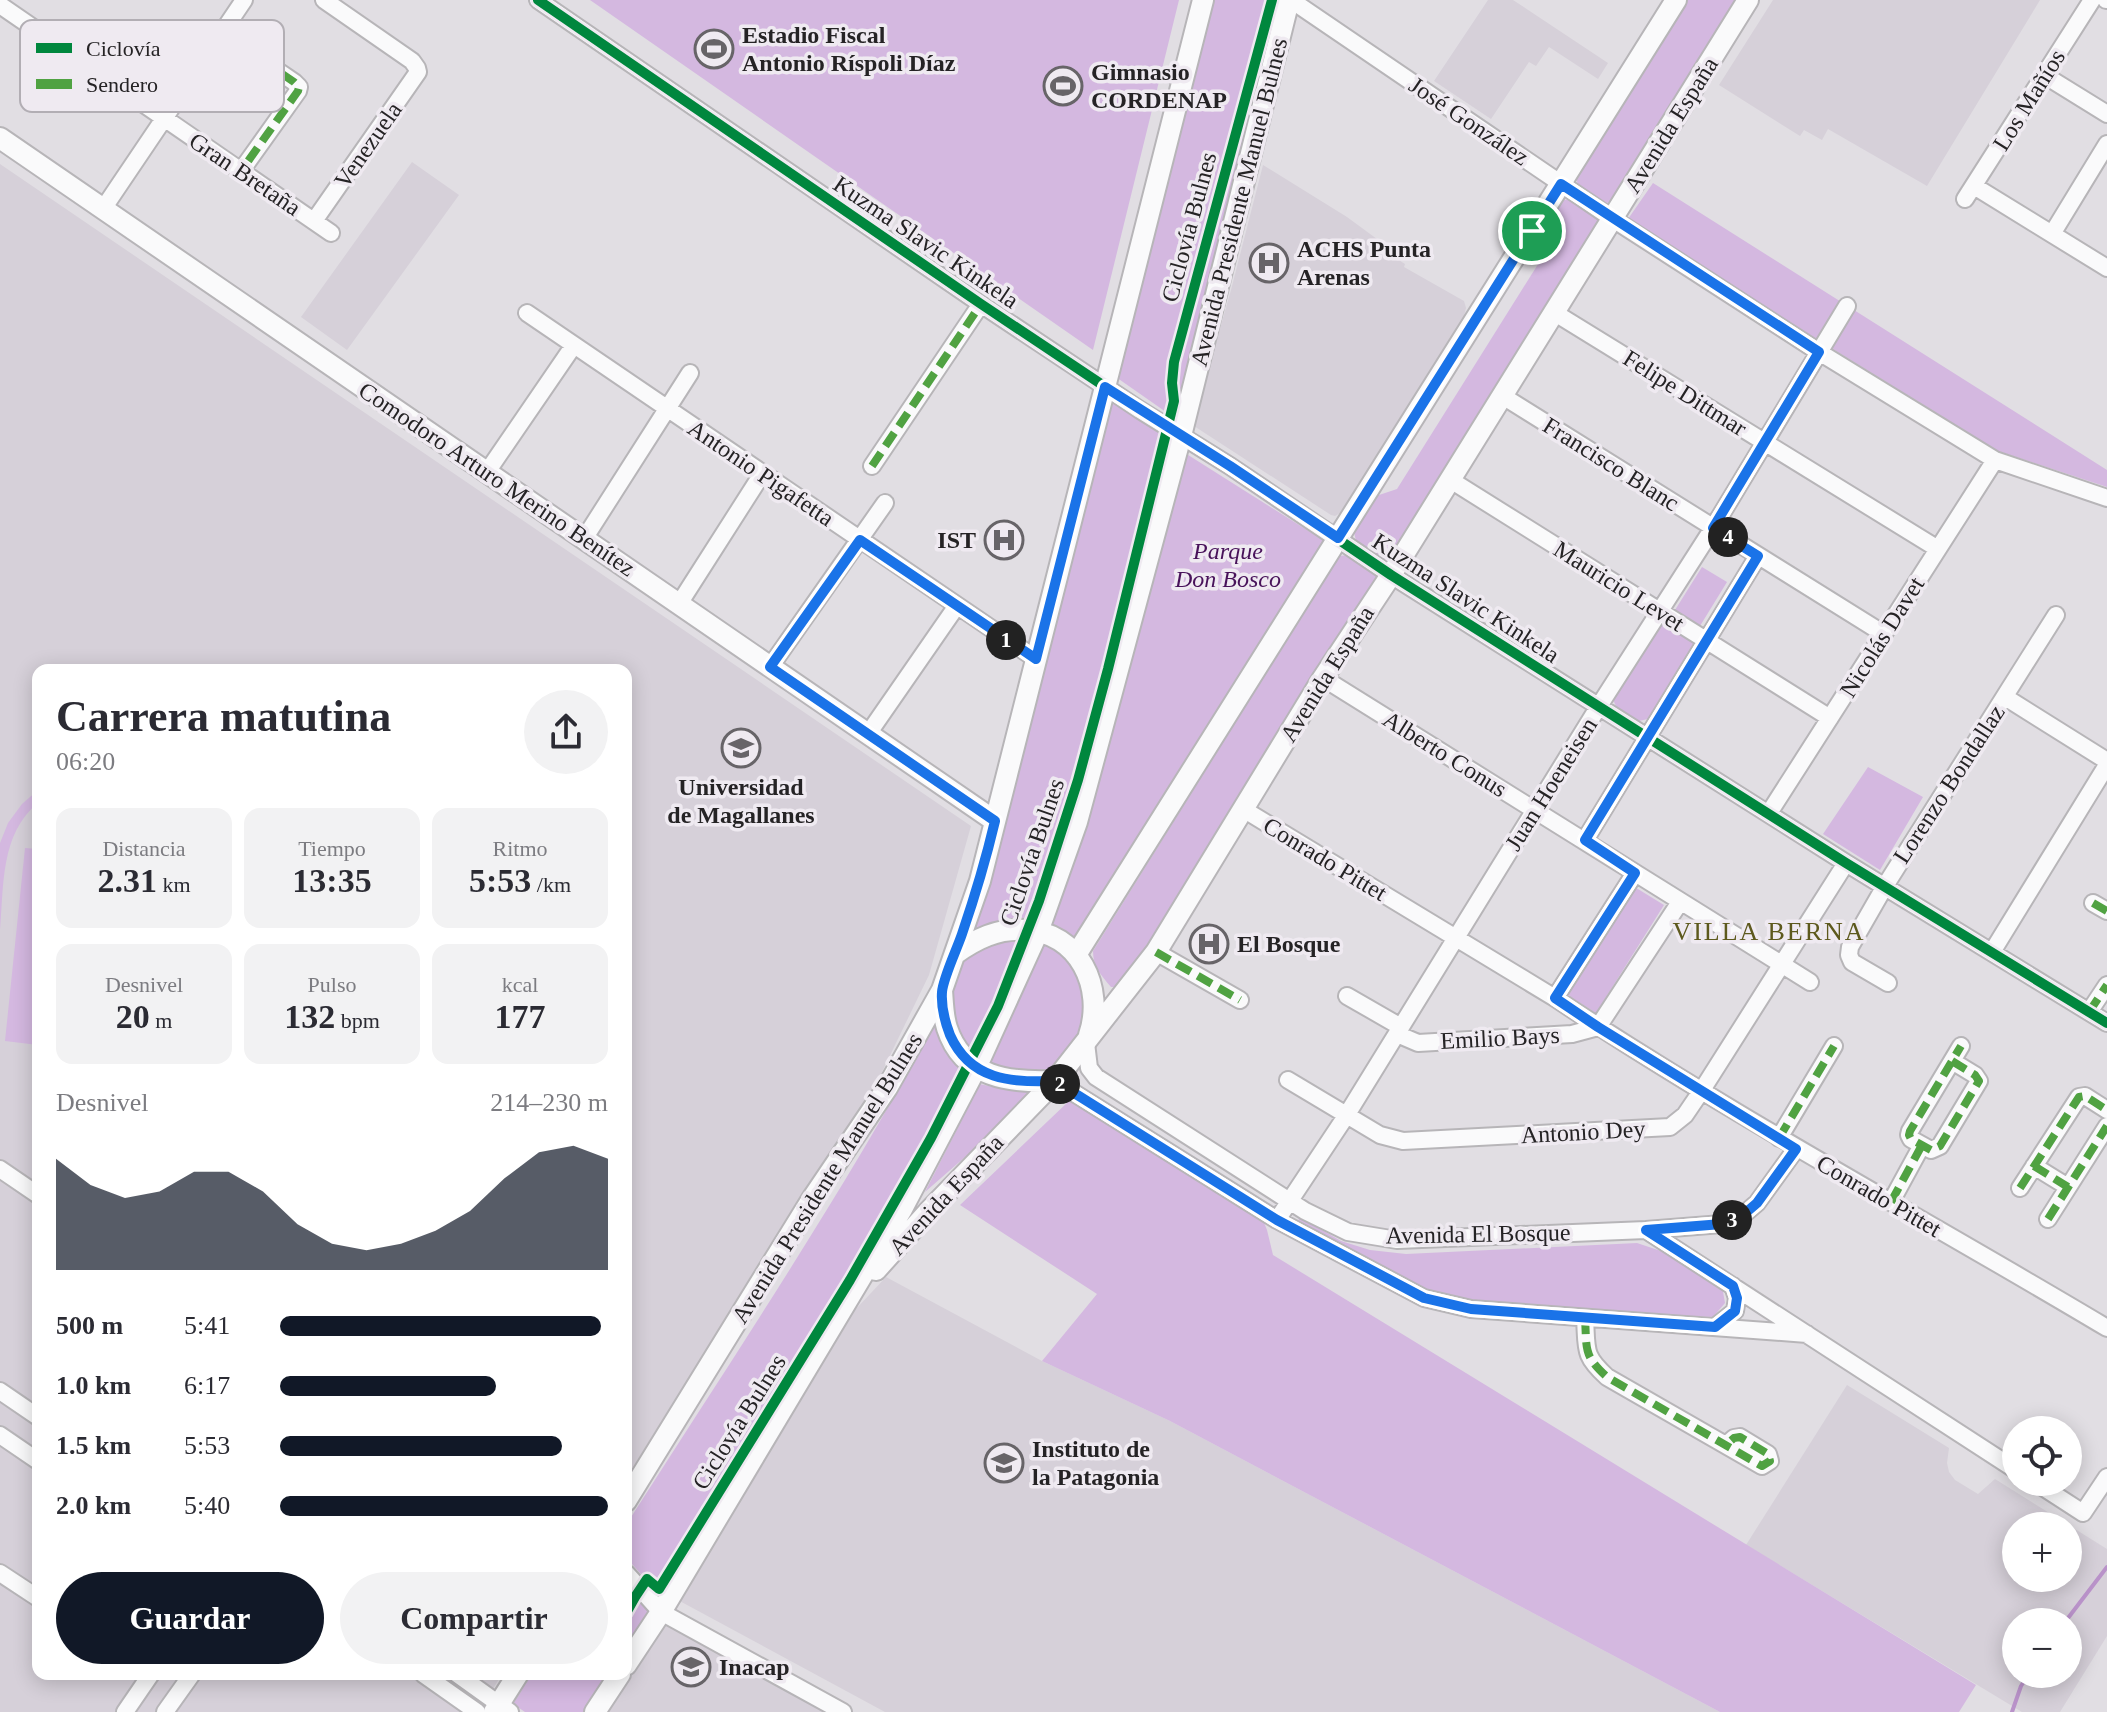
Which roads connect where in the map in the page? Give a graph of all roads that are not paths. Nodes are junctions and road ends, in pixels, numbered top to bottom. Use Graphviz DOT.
graph roads {
  1 [pos="244,0"];
  2 [pos="324,0"];
  3 [pos="538,0"];
  4 [pos="1203,0"];
  5 [pos="1290,0"];
  6 [pos="1676,0"];
  7 [pos="1748,0"];
  8 [pos="2092,0"];
  9 [pos="10,6"];
  10 [pos="29,20"];
  11 [pos="231,20"];
  12 [pos="284,75"];
  13 [pos="2044,75"];
  14 [pos="284,111"];
  15 [pos="157,112"];
  16 [pos="169,112"];
  17 [pos="283,112"];
  18 [pos="2107,114"];
  19 [pos="165,118"];
  20 [pos="0,138"];
  21 [pos="2107,144"];
  22 [pos="241,171"];
  23 [pos="1561,184"];
  24 [pos="103,209"];
  25 [pos="1613,219"];
  26 [pos="314,221"];
  27 [pos="331,233"];
  28 [pos="2052,234"];
  29 [pos="2107,268"];
  30 [pos="981,304"];
  31 [pos="1847,306"];
  32 [pos="527,313"];
  33 [pos="1555,313"];
  34 [pos="574,345"];
  35 [pos="1819,352"];
  36 [pos="690,373"];
  37 [pos="1105,387"];
  38 [pos="1501,395"];
  39 [pos="666,408"];
  40 [pos="1181,436"];
  41 [pos="1764,442"];
  42 [pos="1995,460"];
  43 [pos="872,466"];
  44 [pos="487,472"];
  45 [pos="762,474"];
  46 [pos="1449,479"];
  47 [pos="2107,498"];
  48 [pos="885,503"];
  49 [pos="1713,528"];
  50 [pos="1338,538"];
  51 [pos="584,539"];
  52 [pos="860,540"];
  53 [pos="1938,549"];
  54 [pos="1758,556"];
  55 [pos="1391,575"];
  56 [pos="679,604"];
  57 [pos="956,607"];
  58 [pos="1659,611"];
  59 [pos="2056,615"];
  60 [pos="1884,634"];
  61 [pos="1706,641"];
  62 [pos="1036,659"];
  63 [pos="770,667"];
  64 [pos="1323,678"];
  65 [pos="2005,697"];
  66 [pos="1599,706"];
  67 [pos="1830,718"];
  68 [pos="868,734"];
  69 [pos="1648,737"];
  70 [pos="2107,763"];
  71 [pos="1243,809"];
  72 [pos="1535,810"];
  73 [pos="1769,813"];
  74 [pos="995,821"];
  75 [pos="1585,840"];
  76 [pos="1846,863"];
  77 [pos="1635,873"];
  78 [pos="1885,886"];
  79 [pos="1680,902"];
  80 [pos="1038,932"];
  81 [pos="1457,938"];
  82 [pos="1156,952"];
  83 [pos="1992,952"];
  84 [pos="955,954"];
  85 [pos="1076,955"];
  86 [pos="1781,965"];
  87 [pos="1810,982"];
  88 [pos="1888,983"];
  89 [pos="2107,985"];
  90 [pos="942,990"];
  91 [pos="1347,996"];
  92 [pos="1555,998"];
  93 [pos="1240,1000"];
  94 [pos="2089,1012"];
  95 [pos="2107,1023"];
  96 [pos="1598,1027"];
  97 [pos="1399,1030"];
  98 [pos="1086,1043"];
  99 [pos="1834,1046"];
  100 [pos="976,1068"];
  101 [pos="1288,1080"];
  102 [pos="1055,1081"];
  103 [pos="1702,1090"];
  104 [pos="2107,1110"];
  105 [pos="1346,1116"];
  106 [pos="2107,1126"];
  107 [pos="1779,1138"];
  108 [pos="1922,1145"];
  109 [pos="1796,1149"];
  110 [pos="2034,1166"];
  111 [pos="0,1169"];
  112 [pos="2068,1187"];
  113 [pos="2020,1188"];
  114 [pos="32,1191"];
  115 [pos="1290,1200"];
  116 [pos="1891,1202"];
  117 [pos="2048,1219"];
  118 [pos="1277,1220"];
  119 [pos="1646,1230"];
  120 [pos="1733,1286"];
  121 [pos="847,1303"];
  122 [pos="1585,1318"];
  123 [pos="2106,1325"];
  124 [pos="1715,1327"];
  125 [pos="1807,1334"];
  126 [pos="0,1391"];
  127 [pos="32,1413"];
  128 [pos="0,1435"];
  129 [pos="1726,1445"];
  130 [pos="32,1457"];
  131 [pos="2002,1461"];
  132 [pos="2107,1477"];
  133 [pos="632,1491"];
  134 [pos="2057,1496"];
  135 [pos="0,1573"];
  136 [pos="632,1580"];
  137 [pos="32,1594"];
  138 [pos="661,1612"];
  139 [pos="632,1656"];
  140 [pos="432,1680"];
  141 [pos="465,1680"];
  142 [pos="515,1680"];
  143 [pos="616,1680"];
  144 [pos="160,1681"];
  145 [pos="501,1709"];
  146 [pos="125,1712"];
  147 [pos="165,1712"];
  148 [pos="477,1712"];
  149 [pos="595,1712"];
  150 [pos="843,1712"];
  1 -- 11 [label="street"];
  2 -- 26 [label="street, Venezuela"];
  3 -- 30 [label="street, Kuzma Slavic Kinkela"];
  4 -- 37 [label="main road, Avenida Presidente Manuel Bulnes"];
  5 -- 23 [label="street, José González"];
  5 -- 40 [label="main road, Avenida Presidente Manuel Bulnes"];
  6 -- 23 [label="main road"];
  7 -- 25 [label="main road, Avenida España"];
  8 -- 13 [label="street, Los Mañíos"];
  9 -- 10 [label="street, Gran Bretaña"];
  12 -- 14 [label="street"];
  13 -- 18 [label="street"];
  13 -- 28 [label="street, Los Mañíos"];
  15 -- 19 [label="street, Gran Bretaña"];
  16 -- 19 [label="street"];
  17 -- 22 [label="street"];
  19 -- 22 [label="street, Gran Bretaña"];
  19 -- 24 [label="street"];
  20 -- 24 [label="main road, Comodoro Arturo Merino Benítez"];
  21 -- 28 [label="street"];
  22 -- 26 [label="street, Gran Bretaña"];
  23 -- 25 [label="street, José González"];
  23 -- 50 [label="main road"];
  24 -- 44 [label="main road, Comodoro Arturo Merino Benítez"];
  25 -- 33 [label="main road, Avenida España"];
  25 -- 35 [label="street, José González"];
  26 -- 27 [label="street, Gran Bretaña"];
  28 -- 29 [label="street"];
  30 -- 37 [label="street, Kuzma Slavic Kinkela"];
  30 -- 43 [label="street"];
  31 -- 35 [label="street, Juan Hoeneisen"];
  32 -- 34 [label="street, Antonio Pigafetta"];
  33 -- 38 [label="main road, Avenida España"];
  33 -- 41 [label="street, Felipe Dittmar"];
  34 -- 39 [label="street, Antonio Pigafetta"];
  34 -- 44 [label="street"];
  35 -- 41 [label="street, Juan Hoeneisen"];
  35 -- 42 [label="street, José González"];
  36 -- 39 [label="street"];
  37 -- 40 [label="street, Kuzma Slavic Kinkela"];
  37 -- 62 [label="main road, Avenida Presidente Manuel Bulnes"];
  38 -- 46 [label="main road, Avenida España"];
  38 -- 49 [label="street, Francisco Blanc"];
  39 -- 45 [label="street, Antonio Pigafetta"];
  39 -- 51 [label="street"];
  40 -- 50 [label="street, Kuzma Slavic Kinkela"];
  40 -- 80 [label="main road, Avenida Presidente Manuel Bulnes"];
  41 -- 49 [label="street, Juan Hoeneisen"];
  41 -- 53 [label="street, Felipe Dittmar"];
  42 -- 47 [label="street, José González"];
  42 -- 53 [label="street, Nicolás Davet"];
  44 -- 51 [label="main road, Comodoro Arturo Merino Benítez"];
  45 -- 52 [label="street, Antonio Pigafetta"];
  45 -- 56 [label="street"];
  46 -- 55 [label="main road, Avenida España"];
  46 -- 58 [label="street, Mauricio Levet"];
  48 -- 52 [label="street"];
  49 -- 54 [label="street, Francisco Blanc"];
  49 -- 58 [label="street, Juan Hoeneisen"];
  50 -- 55 [label="street, Kuzma Slavic Kinkela"];
  50 -- 85 [label="main road"];
  51 -- 56 [label="main road, Comodoro Arturo Merino Benítez"];
  52 -- 57 [label="street, Antonio Pigafetta"];
  52 -- 63 [label="street"];
  53 -- 60 [label="street, Nicolás Davet"];
  54 -- 60 [label="street, Francisco Blanc"];
  54 -- 61 [label="street"];
  55 -- 64 [label="main road, Avenida España"];
  55 -- 66 [label="street, Kuzma Slavic Kinkela"];
  56 -- 63 [label="main road, Comodoro Arturo Merino Benítez"];
  57 -- 62 [label="street, Antonio Pigafetta"];
  57 -- 68 [label="street"];
  58 -- 61 [label="street, Mauricio Levet"];
  58 -- 66 [label="street, Juan Hoeneisen"];
  59 -- 65 [label="street, Lorenzo Bondallaz"];
  60 -- 67 [label="street, Nicolás Davet"];
  61 -- 67 [label="street, Mauricio Levet"];
  61 -- 69 [label="street"];
  62 -- 74 [label="main road, Avenida Presidente Manuel Bulnes"];
  63 -- 68 [label="main road, Comodoro Arturo Merino Benítez"];
  64 -- 71 [label="main road, Avenida España"];
  64 -- 72 [label="street, Alberto Conus"];
  65 -- 70 [label="street"];
  65 -- 78 [label="street, Lorenzo Bondallaz"];
  66 -- 69 [label="street, Kuzma Slavic Kinkela"];
  66 -- 72 [label="street, Juan Hoeneisen"];
  67 -- 73 [label="street, Nicolás Davet"];
  68 -- 74 [label="main road, Comodoro Arturo Merino Benítez"];
  69 -- 73 [label="street, Kuzma Slavic Kinkela"];
  69 -- 75 [label="street"];
  70 -- 83 [label="street"];
  71 -- 81 [label="street, Conrado Pittet"];
  71 -- 82 [label="main road, Avenida España"];
  72 -- 75 [label="street, Alberto Conus"];
  72 -- 81 [label="street, Juan Hoeneisen"];
  73 -- 76 [label="street, Kuzma Slavic Kinkela"];
  74 -- 84 [label="main road, Avenida Presidente Manuel Bulnes"];
  75 -- 77 [label="street, Alberto Conus"];
  76 -- 78 [label="street, Kuzma Slavic Kinkela"];
  76 -- 86 [label="street, Antonio Dey"];
  77 -- 79 [label="street, Alberto Conus"];
  77 -- 92 [label="street"];
  78 -- 83 [label="street, Kuzma Slavic Kinkela"];
  78 -- 88 [label="street, Lorenzo Bondallaz"];
  79 -- 86 [label="street, Alberto Conus"];
  79 -- 96 [label="street"];
  80 -- 84 [label="main road"];
  80 -- 85 [label="main road"];
  80 -- 100 [label="main road, Avenida Presidente Manuel Bulnes"];
  81 -- 92 [label="street, Conrado Pittet"];
  81 -- 97 [label="street, Juan Hoeneisen"];
  82 -- 93 [label="street"];
  82 -- 98 [label="main road, Avenida España"];
  83 -- 94 [label="street, Kuzma Slavic Kinkela"];
  84 -- 90 [label="main road, Avenida Presidente Manuel Bulnes"];
  85 -- 98 [label="main road"];
  86 -- 87 [label="street, Alberto Conus"];
  86 -- 103 [label="street, Antonio Dey"];
  89 -- 94 [label="street"];
  90 -- 100 [label="main road"];
  90 -- 133 [label="main road, Avenida Presidente Manuel Bulnes"];
  91 -- 97 [label="street, Emilio Bays"];
  92 -- 96 [label="street, Conrado Pittet"];
  94 -- 95 [label="street, Kuzma Slavic Kinkela"];
  96 -- 97 [label="street, Emilio Bays"];
  96 -- 103 [label="street, Conrado Pittet"];
  97 -- 105 [label="street, Juan Hoeneisen"];
  98 -- 102 [label="main road, Avenida España"];
  98 -- 115 [label="street, Avenida El Bosque"];
  99 -- 107 [label="street"];
  100 -- 102 [label="main road"];
  100 -- 121 [label="main road, Avenida Presidente Manuel Bulnes"];
  101 -- 105 [label="street, Antonio Dey"];
  102 -- 118 [label="street, Avenida El Bosque"];
  102 -- 121 [label="main road, Avenida España"];
  103 -- 105 [label="street, Antonio Dey"];
  103 -- 107 [label="street, Conrado Pittet"];
  104 -- 110 [label="street"];
  105 -- 115 [label="street, Juan Hoeneisen"];
  106 -- 112 [label="street"];
  107 -- 109 [label="street, Conrado Pittet"];
  108 -- 108 [label="street"];
  108 -- 116 [label="street"];
  109 -- 116 [label="street, Conrado Pittet"];
  109 -- 119 [label="street"];
  110 -- 112 [label="street"];
  110 -- 113 [label="street"];
  111 -- 114 [label="street"];
  112 -- 117 [label="street"];
  115 -- 118 [label="street, Juan Hoeneisen"];
  115 -- 119 [label="street, Avenida El Bosque"];
  116 -- 123 [label="street, Conrado Pittet"];
  118 -- 122 [label="street, Avenida El Bosque"];
  119 -- 120 [label="street, Avenida El Bosque"];
  120 -- 124 [label="street"];
  120 -- 125 [label="street, Avenida El Bosque"];
  121 -- 138 [label="main road, Avenida Presidente Manuel Bulnes"];
  122 -- 124 [label="street, Avenida El Bosque"];
  122 -- 129 [label="street"];
  124 -- 125 [label="street, Avenida El Bosque"];
  125 -- 131 [label="street, Avenida El Bosque"];
  126 -- 127 [label="street"];
  128 -- 130 [label="street"];
  132 -- 134 [label="street"];
  135 -- 137 [label="street"];
  136 -- 138 [label="street"];
  138 -- 139 [label="main road, Avenida Presidente Manuel Bulnes"];
  138 -- 150 [label="street"];
  140 -- 148 [label="street"];
  141 -- 145 [label="street"];
  142 -- 145 [label="main road"];
  143 -- 149 [label="main road"];
  144 -- 146 [label="street"];
  144 -- 147 [label="street"];
}
